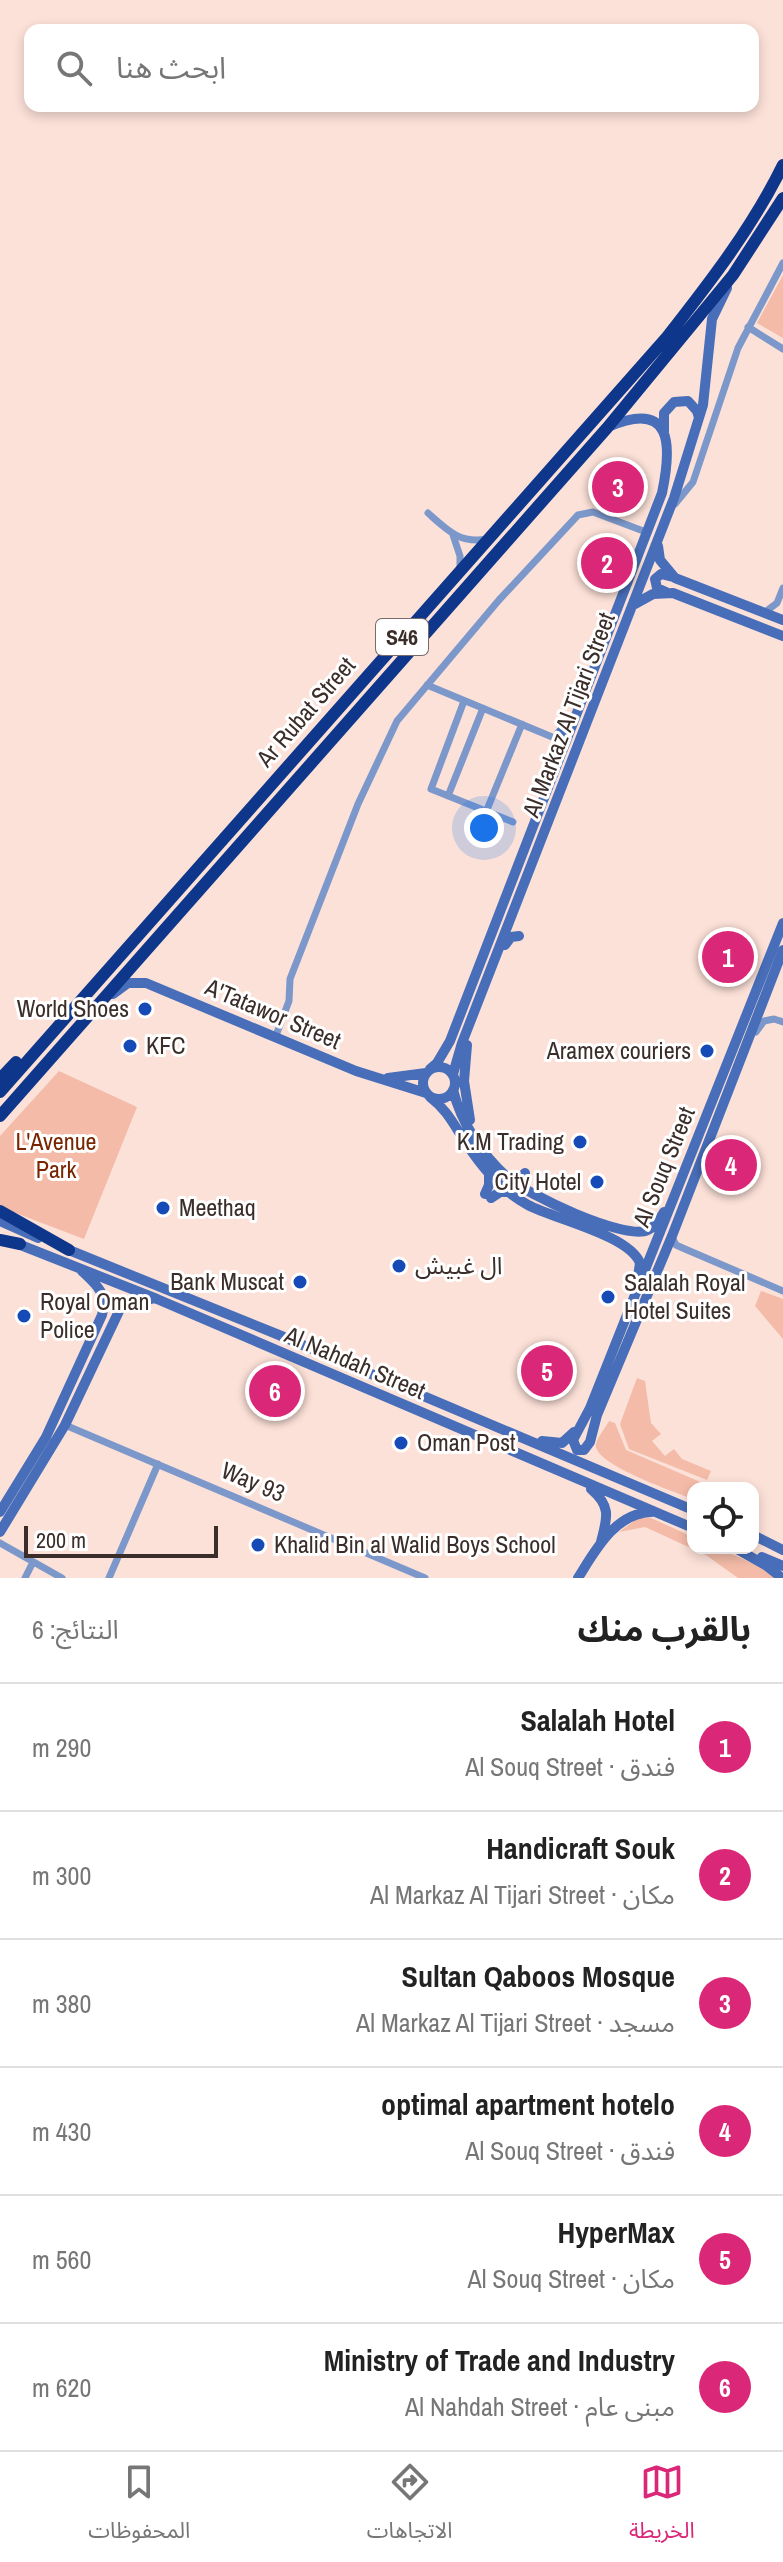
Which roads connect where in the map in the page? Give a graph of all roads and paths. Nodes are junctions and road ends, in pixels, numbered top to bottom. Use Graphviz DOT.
graph roads {
  1 [pos="783,165"];
  2 [pos="783,198"];
  3 [pos="783,263"];
  4 [pos="733,275"];
  5 [pos="748,327"];
  6 [pos="783,349"];
  7 [pos="699,418"];
  8 [pos="607,428"];
  9 [pos="664,432"];
  10 [pos="669,511"];
  11 [pos="428,513"];
  12 [pos="646,532"];
  13 [pos="453,535"];
  14 [pos="489,538"];
  15 [pos="657,543"];
  16 [pos="460,571"];
  17 [pos="675,578"];
  18 [pos="783,588"];
  19 [pos="668,593"];
  20 [pos="777,603"];
  21 [pos="633,605"];
  22 [pos="764,613"];
  23 [pos="783,620"];
  24 [pos="783,636"];
  25 [pos="427,685"];
  26 [pos="599,693"];
  27 [pos="464,701"];
  28 [pos="483,708"];
  29 [pos="606,709"];
  30 [pos="577,713"];
  31 [pos="522,724"];
  32 [pos="598,731"];
  33 [pos="558,737"];
  34 [pos="581,739"];
  35 [pos="448,796"];
  36 [pos="486,812"];
  37 [pos="513,822"];
  38 [pos="521,895"];
  39 [pos="522,923"];
  40 [pos="783,923"];
  41 [pos="519,936"];
  42 [pos="783,950"];
  43 [pos="495,960"];
  44 [pos="771,979"];
  45 [pos="72,1011"];
  46 [pos="471,1020"];
  47 [pos="779,1020"];
  48 [pos="82,1022"];
  49 [pos="275,1038"];
  50 [pos="428,1071"];
  51 [pos="453,1074"];
  52 [pos="734,1076"];
  53 [pos="385,1078"];
  54 [pos="0,1079"];
  55 [pos="30,1081"];
  56 [pos="453,1090"];
  57 [pos="0,1092"];
  58 [pos="428,1095"];
  59 [pos="0,1116"];
  60 [pos="0,1128"];
  61 [pos="477,1141"];
  62 [pos="489,1174"];
  63 [pos="510,1186"];
  64 [pos="534,1195"];
  65 [pos="671,1205"];
  66 [pos="0,1211"];
  67 [pos="0,1221"];
  68 [pos="637,1232"];
  69 [pos="672,1236"];
  70 [pos="0,1238"];
  71 [pos="20,1244"];
  72 [pos="69,1250"];
  73 [pos="630,1250"];
  74 [pos="70,1264"];
  75 [pos="783,1291"];
  76 [pos="634,1297"];
  77 [pos="157,1299"];
  78 [pos="104,1308"];
  79 [pos="117,1314"];
  80 [pos="65,1425"];
  81 [pos="581,1425"];
  82 [pos="516,1435"];
  83 [pos="591,1439"];
  84 [pos="158,1464"];
  85 [pos="583,1483"];
  86 [pos="635,1484"];
  87 [pos="687,1507"];
  88 [pos="0,1512"];
  89 [pos="657,1512"];
  90 [pos="687,1525"];
  91 [pos="0,1532"];
  92 [pos="759,1536"];
  93 [pos="759,1537"];
  94 [pos="601,1542"];
  95 [pos="0,1543"];
  96 [pos="783,1543"];
  97 [pos="783,1550"];
  98 [pos="746,1554"];
  99 [pos="756,1554"];
  100 [pos="33,1562"];
  101 [pos="783,1566"];
  102 [pos="25,1578"];
  103 [pos="62,1578"];
  104 [pos="109,1578"];
  105 [pos="425,1578"];
  106 [pos="578,1578"];
  107 [pos="782,1578"];
  1 -- 14 [label="highway, Ar Rubat Street / S46"];
  2 -- 4 [label="highway, Ar Rubat Street / S46"];
  3 -- 5 [label="street"];
  4 -- 7 [label="street, Al Markaz Al Tijari Street"];
  4 -- 8 [label="highway, Ar Rubat Street / S46"];
  5 -- 6 [label="street"];
  5 -- 10 [label="street"];
  7 -- 9 [label="street"];
  7 -- 10 [label="street, Al Markaz Al Tijari Street"];
  8 -- 9 [label="street"];
  8 -- 48 [label="highway, Ar Rubat Street / S46"];
  9 -- 12 [label="street, Al Markaz Al Tijari Street"];
  10 -- 15 [label="street, Al Markaz Al Tijari Street"];
  11 -- 13 [label="street"];
  12 -- 25 [label="street"];
  12 -- 30 [label="street, Al Markaz Al Tijari Street"];
  13 -- 14 [label="street"];
  13 -- 16 [label="street"];
  14 -- 16 [label="highway, Ar Rubat Street / S46"];
  15 -- 17 [label="street"];
  15 -- 21 [label="street, Al Markaz Al Tijari Street"];
  16 -- 45 [label="highway, Ar Rubat Street / S46"];
  17 -- 19 [label="street"];
  17 -- 22 [label="street"];
  18 -- 20 [label="street"];
  19 -- 21 [label="street"];
  19 -- 24 [label="street"];
  20 -- 22 [label="street"];
  20 -- 23 [label="street"];
  21 -- 26 [label="street, Al Markaz Al Tijari Street"];
  22 -- 23 [label="street"];
  25 -- 27 [label="street"];
  25 -- 49 [label="street"];
  26 -- 29 [label="street"];
  26 -- 34 [label="street, Al Markaz Al Tijari Street"];
  27 -- 28 [label="street"];
  27 -- 35 [label="street"];
  28 -- 31 [label="street"];
  28 -- 35 [label="street"];
  30 -- 33 [label="street"];
  30 -- 50 [label="street, Al Markaz Al Tijari Street"];
  31 -- 33 [label="street"];
  31 -- 36 [label="street"];
  32 -- 34 [label="street"];
  34 -- 38 [label="street, Al Markaz Al Tijari Street"];
  35 -- 36 [label="street"];
  36 -- 37 [label="street"];
  38 -- 39 [label="street"];
  38 -- 43 [label="street, Al Markaz Al Tijari Street"];
  40 -- 65 [label="street, Al Souq Street"];
  41 -- 43 [label="street"];
  42 -- 44 [label="street, Al Souq Street"];
  43 -- 46 [label="street, Al Markaz Al Tijari Street"];
  44 -- 47 [label="street"];
  44 -- 52 [label="street, Al Souq Street"];
  45 -- 54 [label="highway"];
  45 -- 57 [label="highway, Ar Rubat Street / S46"];
  46 -- 51 [label="street, Al Markaz Al Tijari Street"];
  46 -- 61 [label="street"];
  47 -- 52 [label="street"];
  48 -- 49 [label="street, A'Tatawor Street"];
  48 -- 55 [label="highway, Ar Rubat Street / S46"];
  49 -- 53 [label="street, A'Tatawor Street"];
  50 -- 51 [label="street"];
  50 -- 53 [label="street, A'Tatawor Street"];
  50 -- 58 [label="street"];
  51 -- 56 [label="street"];
  52 -- 69 [label="street, Al Souq Street"];
  53 -- 58 [label="street, A'Tatawor Street"];
  55 -- 59 [label="highway, Ar Rubat Street / S46"];
  55 -- 60 [label="highway"];
  56 -- 58 [label="street"];
  56 -- 61 [label="street"];
  58 -- 62 [label="street"];
  61 -- 63 [label="street"];
  62 -- 63 [label="street"];
  62 -- 63 [label="street"];
  63 -- 64 [label="street"];
  63 -- 64 [label="street"];
  63 -- 73 [label="street"];
  64 -- 68 [label="street"];
  65 -- 68 [label="street"];
  65 -- 76 [label="street, Al Souq Street"];
  66 -- 72 [label="highway"];
  67 -- 72 [label="street, Al Nahdah Street"];
  68 -- 73 [label="street"];
  69 -- 75 [label="street"];
  69 -- 83 [label="street, Al Souq Street"];
  70 -- 71 [label="highway"];
  71 -- 74 [label="street, Al Nahdah Street"];
  72 -- 82 [label="street, Al Nahdah Street"];
  73 -- 76 [label="street"];
  74 -- 77 [label="street, Al Nahdah Street"];
  74 -- 78 [label="street"];
  76 -- 81 [label="street, Al Souq Street"];
  77 -- 79 [label="street"];
  77 -- 85 [label="street, Al Nahdah Street"];
  78 -- 79 [label="street"];
  78 -- 88 [label="street"];
  79 -- 80 [label="street"];
  80 -- 84 [label="street, Way 93"];
  80 -- 91 [label="street"];
  81 -- 82 [label="street"];
  81 -- 83 [label="street"];
  82 -- 86 [label="street, Al Nahdah Street"];
  83 -- 86 [label="street"];
  84 -- 104 [label="street"];
  84 -- 105 [label="street, Way 93"];
  85 -- 89 [label="street, Al Nahdah Street"];
  85 -- 94 [label="street"];
  86 -- 87 [label="street, Al Nahdah Street"];
  89 -- 90 [label="street, Al Nahdah Street"];
  89 -- 94 [label="street"];
  92 -- 96 [label="street"];
  93 -- 97 [label="street"];
  94 -- 106 [label="street"];
  95 -- 100 [label="street"];
  98 -- 107 [label="street"];
  99 -- 101 [label="street"];
  100 -- 102 [label="street"];
  100 -- 103 [label="street"];
}
